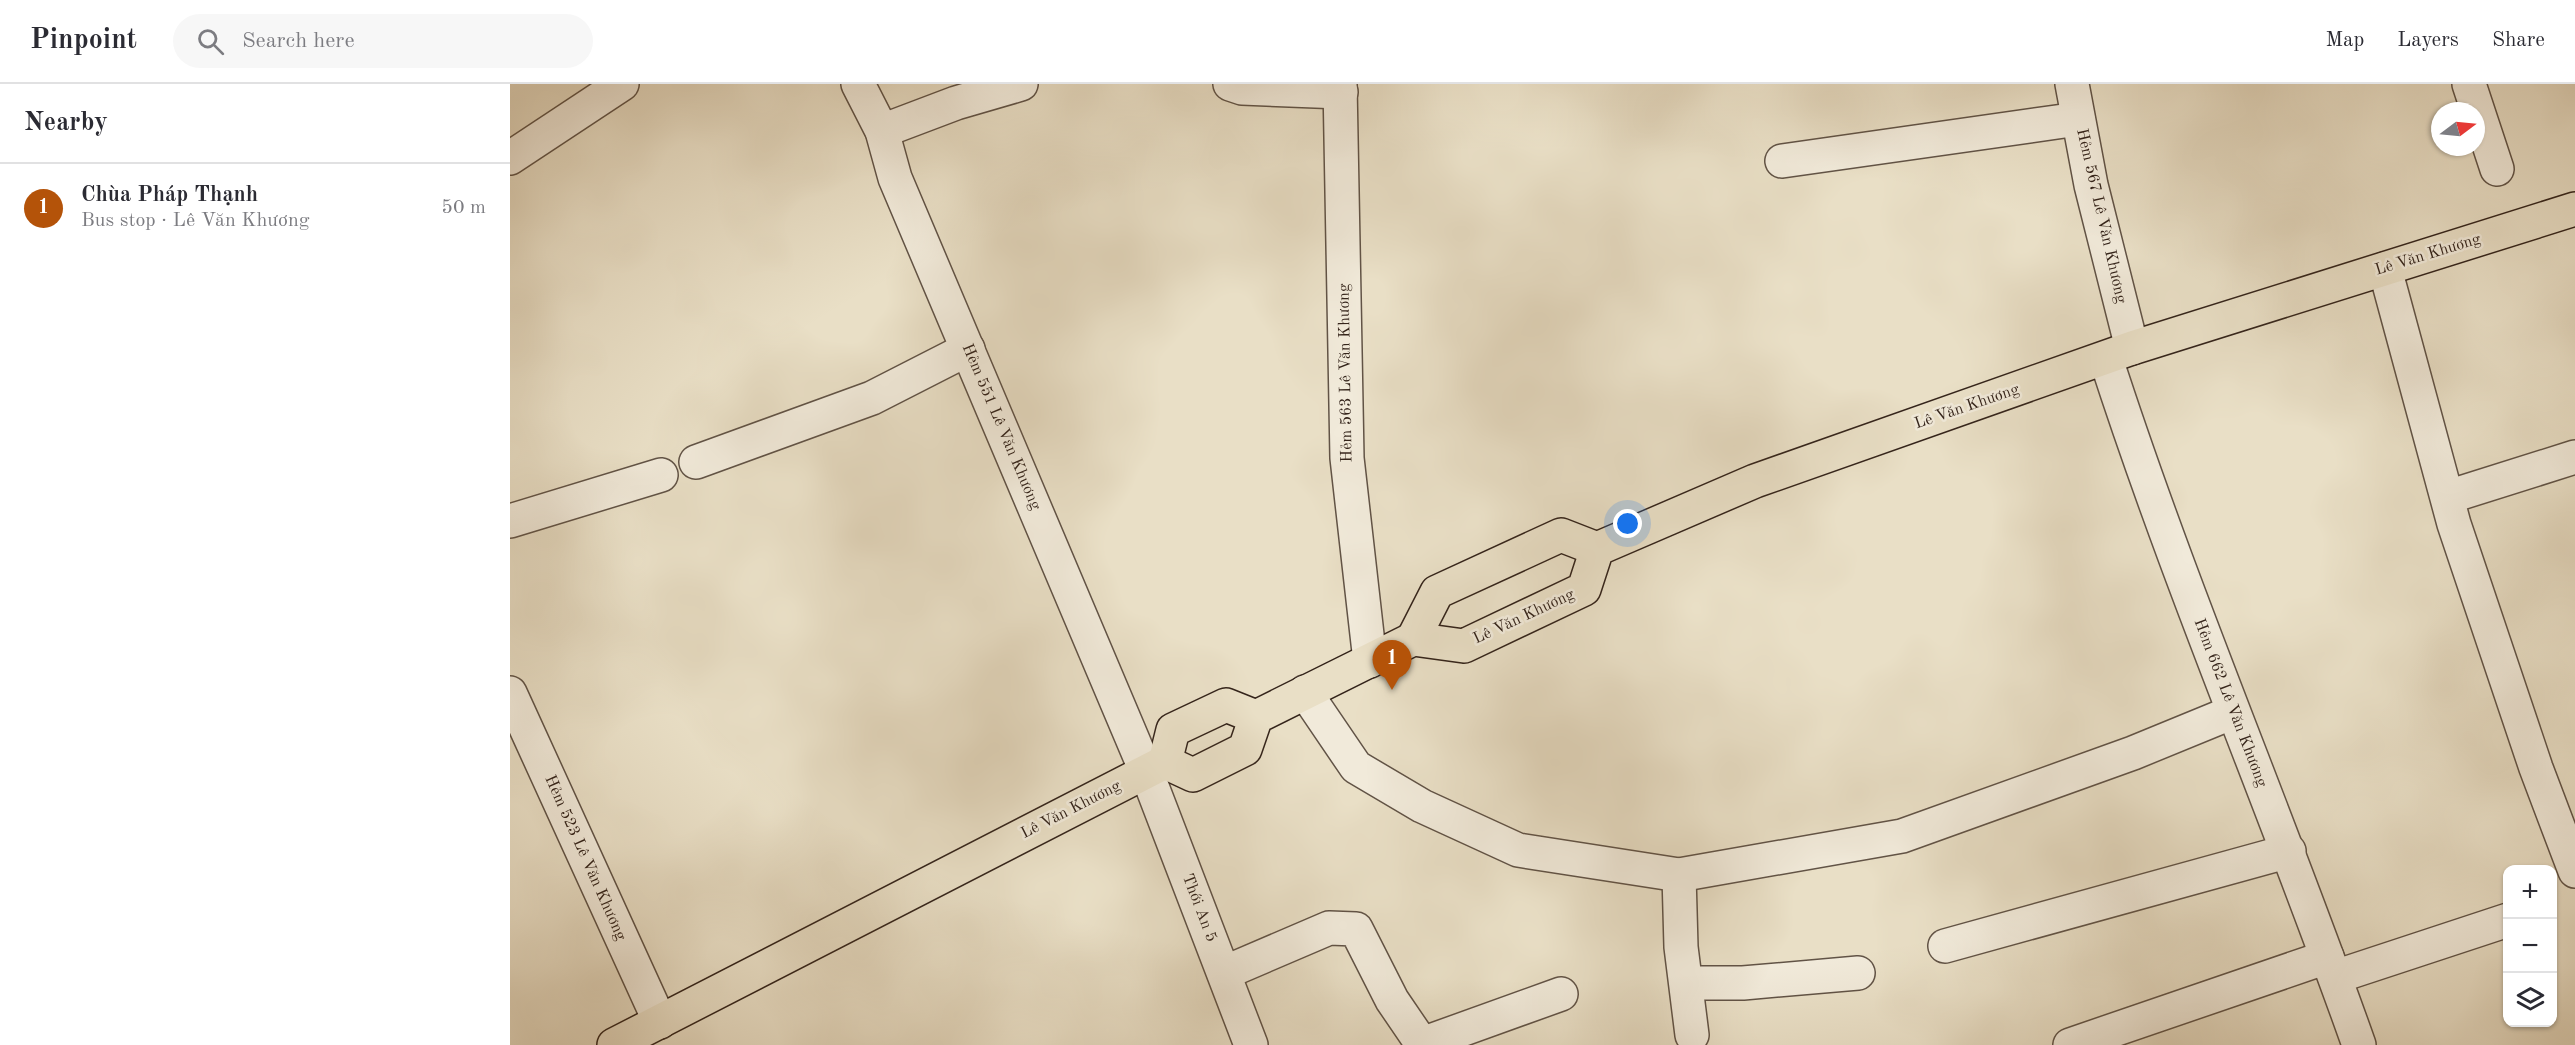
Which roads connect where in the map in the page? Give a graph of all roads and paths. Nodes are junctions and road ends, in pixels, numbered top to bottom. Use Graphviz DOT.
graph roads {
  1 [pos="622,84"];
  2 [pos="858,84"];
  3 [pos="1021,84"];
  4 [pos="1230,84"];
  5 [pos="2072,84"];
  6 [pos="2469,84"];
  7 [pos="1340,88"];
  8 [pos="2078,119"];
  9 [pos="882,131"];
  10 [pos="510,158"];
  11 [pos="1782,161"];
  12 [pos="2497,169"];
  13 [pos="2575,209"];
  14 [pos="2385,269"];
  15 [pos="968,349"];
  16 [pos="2119,354"];
  17 [pos="2575,457"];
  18 [pos="696,462"];
  19 [pos="661,475"];
  20 [pos="2448,497"];
  21 [pos="510,521"];
  22 [pos="1597,549"];
  23 [pos="1413,639"];
  24 [pos="1370,661"];
  25 [pos="1305,692"];
  26 [pos="510,693"];
  27 [pos="2233,712"];
  28 [pos="1256,717"];
  29 [pos="1155,766"];
  30 [pos="2289,851"];
  31 [pos="2575,871"];
  32 [pos="1678,875"];
  33 [pos="2503,922"];
  34 [pos="1945,946"];
  35 [pos="2331,967"];
  36 [pos="1224,973"];
  37 [pos="1858,973"];
  38 [pos="1687,983"];
  39 [pos="1561,994"];
  40 [pos="660,1022"];
  41 [pos="1692,1035"];
  42 [pos="614,1045"];
  43 [pos="1251,1045"];
  44 [pos="2070,1045"];
  45 [pos="2359,1045"];
  1 -- 10 [label="street"];
  2 -- 9 [label="street, Hẻm 551 Lê Văn Khương"];
  3 -- 9 [label="street"];
  4 -- 7 [label="street"];
  5 -- 8 [label="street, Hẻm 567 Lê Văn Khương"];
  6 -- 12 [label="street"];
  7 -- 24 [label="street, Hẻm 563 Lê Văn Khương"];
  8 -- 11 [label="street"];
  8 -- 16 [label="street, Hẻm 567 Lê Văn Khương"];
  9 -- 15 [label="street, Hẻm 551 Lê Văn Khương"];
  13 -- 14 [label="main road, Lê Văn Khương"];
  14 -- 16 [label="main road, Lê Văn Khương"];
  14 -- 20 [label="street"];
  15 -- 18 [label="street"];
  15 -- 29 [label="street, Hẻm 551 Lê Văn Khương"];
  16 -- 22 [label="main road, Lê Văn Khương"];
  16 -- 27 [label="street, Hẻm 662 Lê Văn Khương"];
  17 -- 20 [label="street"];
  19 -- 21 [label="street"];
  20 -- 31 [label="street"];
  22 -- 23 [label="main road, Lê Văn Khương"];
  22 -- 23 [label="main road"];
  23 -- 24 [label="main road"];
  24 -- 25 [label="main road"];
  25 -- 28 [label="main road"];
  25 -- 32 [label="street"];
  26 -- 40 [label="street, Hẻm 523 Lê Văn Khương"];
  27 -- 30 [label="street, Hẻm 662 Lê Văn Khương"];
  27 -- 32 [label="street"];
  28 -- 29 [label="main road"];
  28 -- 29 [label="main road"];
  29 -- 36 [label="street, Thới An 5"];
  29 -- 40 [label="main road, Lê Văn Khương"];
  30 -- 34 [label="street"];
  30 -- 35 [label="street, Hẻm 662 Lê Văn Khương"];
  32 -- 38 [label="street"];
  33 -- 35 [label="street"];
  35 -- 44 [label="street"];
  35 -- 45 [label="street, Hẻm 662 Lê Văn Khương"];
  36 -- 39 [label="street"];
  36 -- 43 [label="street, Thới An 5"];
  37 -- 38 [label="street"];
  38 -- 41 [label="street"];
  40 -- 42 [label="main road, Lê Văn Khương"];
}
